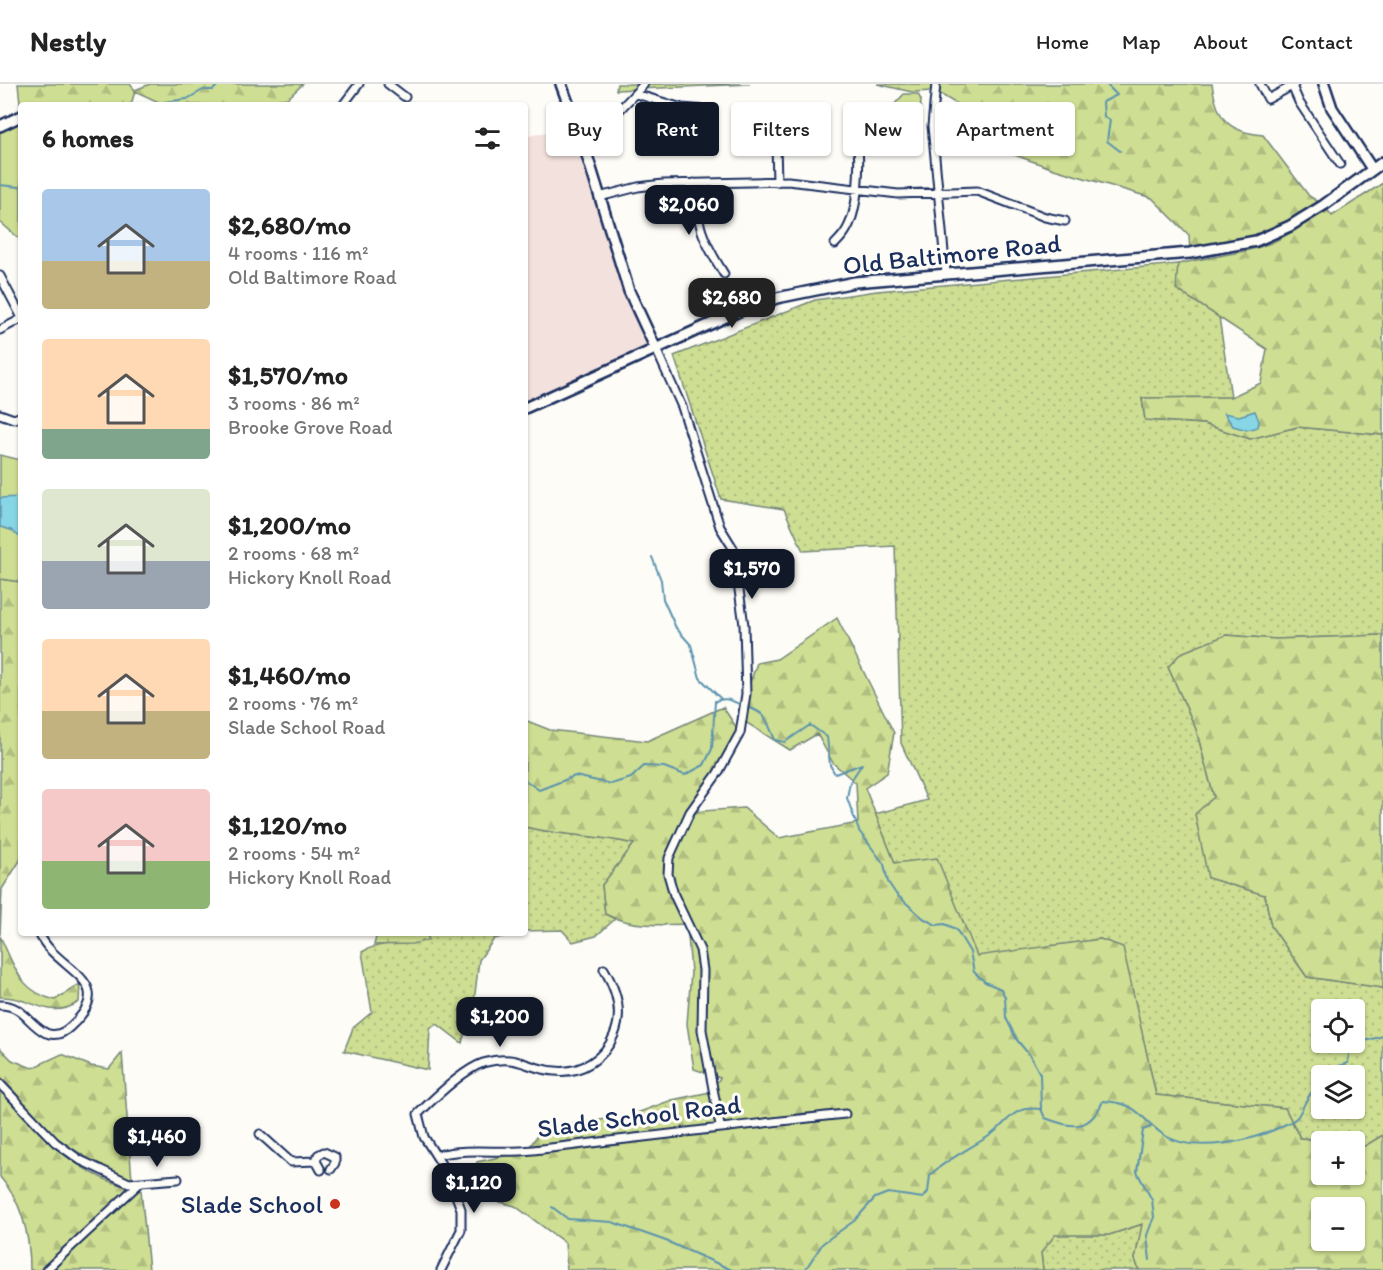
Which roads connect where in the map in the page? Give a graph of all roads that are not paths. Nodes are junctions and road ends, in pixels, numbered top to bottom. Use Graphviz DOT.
graph roads {
  1 [pos="358,84"];
  2 [pos="388,84"];
  3 [pos="561,84"];
  4 [pos="644,84"];
  5 [pos="936,84"];
  6 [pos="1260,84"];
  7 [pos="1324,84"];
  8 [pos="1294,85"];
  9 [pos="636,94"];
  10 [pos="405,97"];
  11 [pos="346,102"];
  12 [pos="568,102"];
  13 [pos="662,102"];
  14 [pos="623,107"];
  15 [pos="18,117"];
  16 [pos="0,126"];
  17 [pos="587,156"];
  18 [pos="776,156"];
  19 [pos="860,156"];
  20 [pos="1383,162"];
  21 [pos="1340,164"];
  22 [pos="1372,169"];
  23 [pos="777,182"];
  24 [pos="694,183"];
  25 [pos="856,188"];
  26 [pos="938,193"];
  27 [pos="599,197"];
  28 [pos="1065,221"];
  29 [pos="835,244"];
  30 [pos="946,273"];
  31 [pos="724,274"];
  32 [pos="0,276"];
  33 [pos="18,311"];
  34 [pos="18,319"];
  35 [pos="0,330"];
  36 [pos="656,349"];
  37 [pos="528,407"];
  38 [pos="0,414"];
  39 [pos="18,417"];
  40 [pos="41,936"];
  41 [pos="604,969"];
  42 [pos="0,1005"];
  43 [pos="0,1084"];
  44 [pos="845,1114"];
  45 [pos="720,1126"];
  46 [pos="260,1134"];
  47 [pos="438,1155"];
  48 [pos="316,1161"];
  49 [pos="331,1169"];
  50 [pos="321,1170"];
  51 [pos="178,1179"];
  52 [pos="140,1183"];
  53 [pos="46,1270"];
  54 [pos="441,1270"];
  1 -- 11 [label="street"];
  2 -- 10 [label="street"];
  3 -- 12 [label="street"];
  4 -- 9 [label="street"];
  5 -- 26 [label="street"];
  6 -- 8 [label="street"];
  7 -- 22 [label="street"];
  8 -- 21 [label="street"];
  9 -- 13 [label="street"];
  9 -- 14 [label="street"];
  15 -- 16 [label="street"];
  17 -- 27 [label="street"];
  18 -- 23 [label="street"];
  19 -- 25 [label="street"];
  20 -- 22 [label="street, Old Baltimore Road"];
  22 -- 30 [label="street, Old Baltimore Road"];
  23 -- 24 [label="street"];
  23 -- 25 [label="street"];
  24 -- 27 [label="street"];
  24 -- 31 [label="street"];
  25 -- 26 [label="street"];
  25 -- 29 [label="street"];
  26 -- 28 [label="street"];
  26 -- 30 [label="street"];
  27 -- 36 [label="street"];
  30 -- 36 [label="street, Old Baltimore Road"];
  32 -- 33 [label="street"];
  34 -- 35 [label="street"];
  36 -- 37 [label="street, Old Baltimore Road"];
  36 -- 45 [label="street"];
  38 -- 39 [label="street"];
  40 -- 42 [label="street"];
  41 -- 47 [label="street"];
  43 -- 52 [label="street"];
  44 -- 45 [label="street, Slade School Road"];
  45 -- 47 [label="street, Slade School Road"];
  46 -- 48 [label="street"];
  47 -- 54 [label="street"];
  48 -- 49 [label="street"];
  48 -- 50 [label="street"];
  51 -- 52 [label="street"];
  52 -- 53 [label="street"];
}
